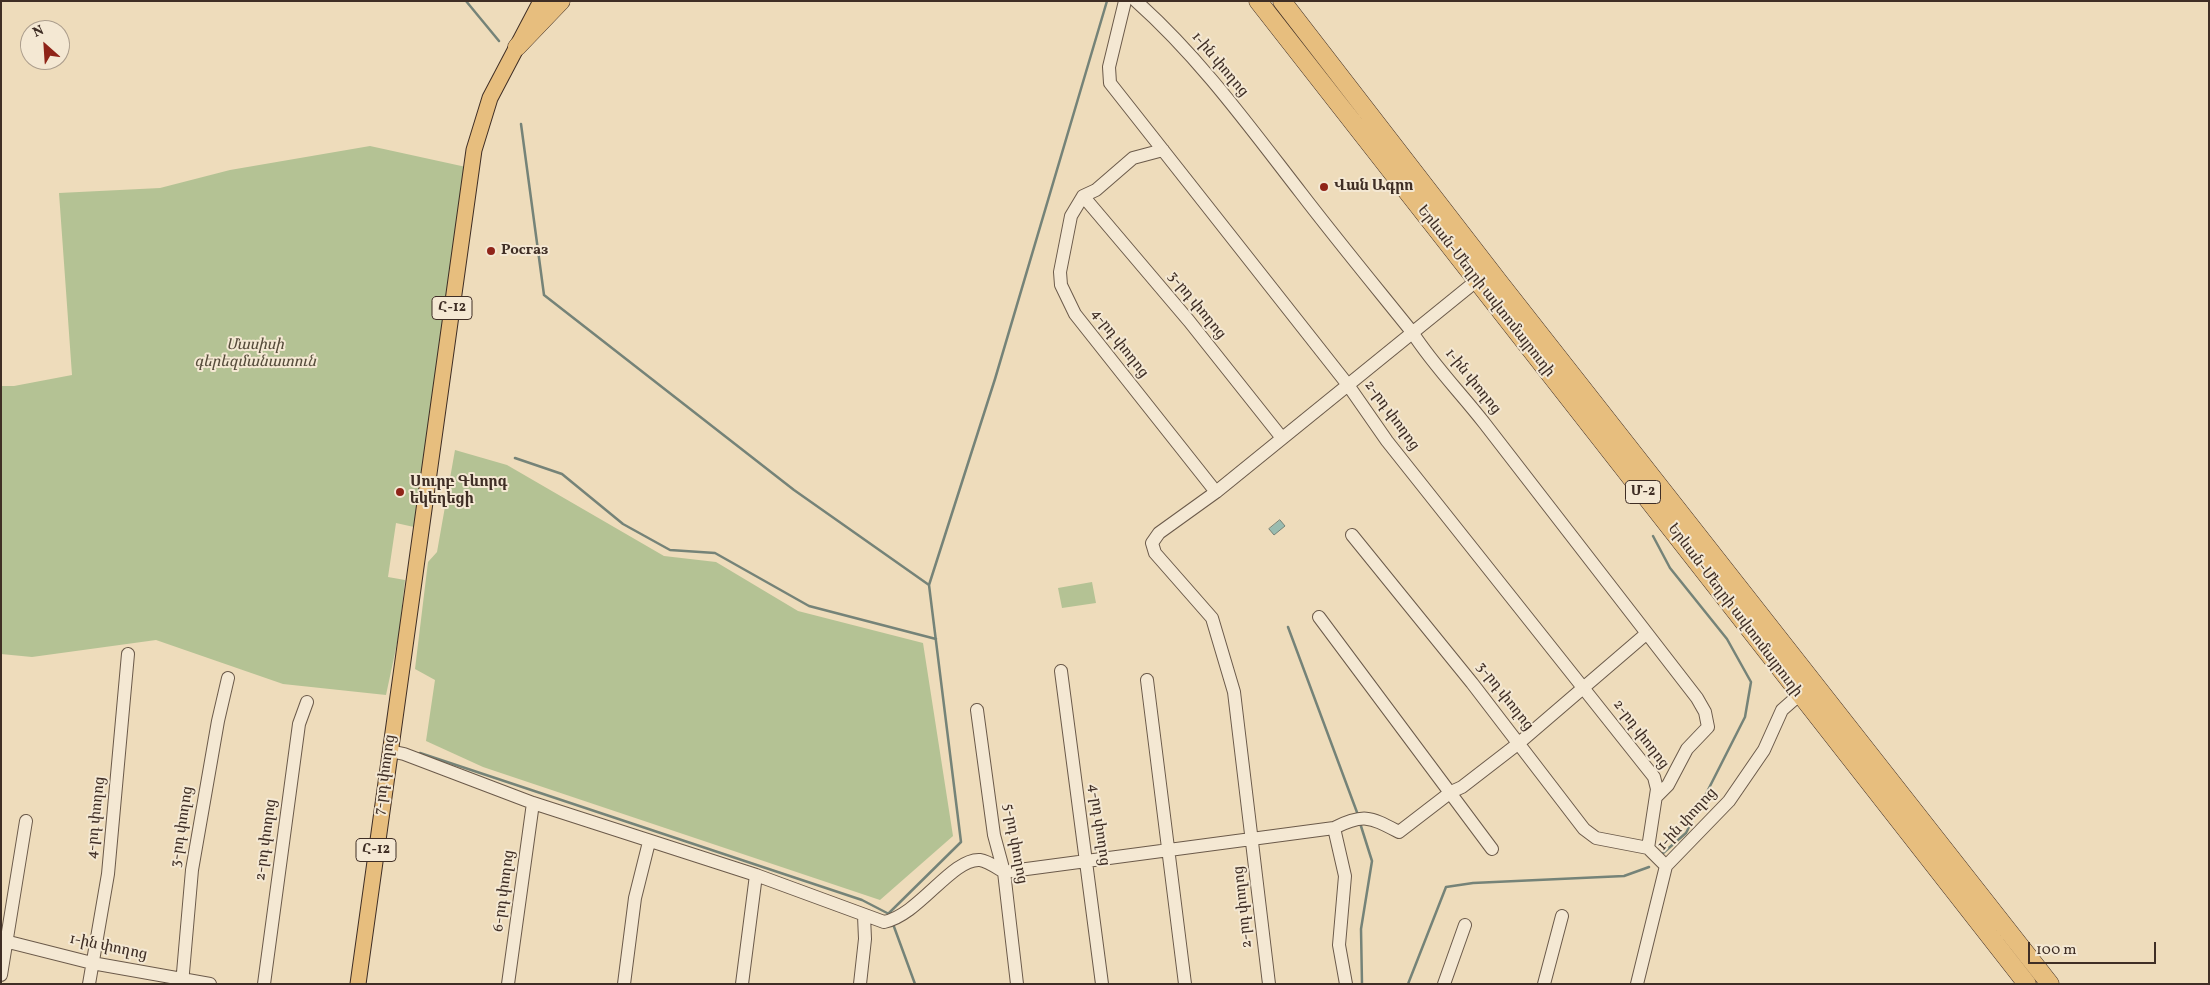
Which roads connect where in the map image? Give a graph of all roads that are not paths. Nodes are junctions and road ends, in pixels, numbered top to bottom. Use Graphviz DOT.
graph roads {
  1 [pos="542,1"];
  2 [pos="561,1"];
  3 [pos="1125,1"];
  4 [pos="1136,1"];
  5 [pos="1258,1"];
  6 [pos="1282,1"];
  7 [pos="518,47"];
  8 [pos="1162,150"];
  9 [pos="1083,196"];
  10 [pos="1475,282"];
  11 [pos="1412,332"];
  12 [pos="1348,385"];
  13 [pos="1282,438"];
  14 [pos="1216,492"];
  15 [pos="1352,535"];
  16 [pos="1319,618"];
  17 [pos="1646,634"];
  18 [pos="128,654"];
  19 [pos="1061,671"];
  20 [pos="228,678"];
  21 [pos="1147,680"];
  22 [pos="1584,688"];
  23 [pos="1798,695"];
  24 [pos="307,702"];
  25 [pos="977,710"];
  26 [pos="1519,743"];
  27 [pos="390,751"];
  28 [pos="1451,792"];
  29 [pos="1656,797"];
  30 [pos="533,803"];
  31 [pos="26,821"];
  32 [pos="1334,828"];
  33 [pos="1253,840"];
  34 [pos="649,842"];
  35 [pos="1648,848"];
  36 [pos="1492,849"];
  37 [pos="1169,850"];
  38 [pos="1087,861"];
  39 [pos="1666,866"];
  40 [pos="1004,872"];
  41 [pos="756,875"];
  42 [pos="864,916"];
  43 [pos="1562,916"];
  44 [pos="1465,924"];
  45 [pos="4,940"];
  46 [pos="92,963"];
  47 [pos="1,975"];
  48 [pos="182,982"];
  49 [pos="89,984"];
  50 [pos="210,984"];
  51 [pos="264,984"];
  52 [pos="358,984"];
  53 [pos="508,984"];
  54 [pos="624,984"];
  55 [pos="742,984"];
  56 [pos="860,984"];
  57 [pos="1017,984"];
  58 [pos="1102,984"];
  59 [pos="1185,984"];
  60 [pos="1269,984"];
  61 [pos="1346,984"];
  62 [pos="1444,984"];
  63 [pos="1544,984"];
  64 [pos="1637,984"];
  65 [pos="2027,984"];
  66 [pos="2050,984"];
  1 -- 7 [label="main road, Հ-12"];
  2 -- 7 [label="highway"];
  3 -- 8 [label="street, 2-րդ փողոց"];
  4 -- 11 [label="street, 1-ին փողոց"];
  5 -- 10 [label="highway, Երևան-Մեղրի ավտոմայրուղի / Մ-2"];
  6 -- 66 [label="highway, Երևան-Մեղրի ավտոմայրուղի / Մ-2"];
  7 -- 27 [label="main road, 7-րդ փողոց / Հ-12"];
  8 -- 9 [label="street"];
  8 -- 12 [label="street, 2-րդ փողոց"];
  9 -- 13 [label="street, 3-րդ փողոց"];
  9 -- 14 [label="street, 4-րդ փողոց"];
  10 -- 11 [label="street"];
  10 -- 23 [label="highway, Երևան-Մեղրի ավտոմայրուղի / Մ-2"];
  11 -- 12 [label="street"];
  11 -- 17 [label="street, 1-ին փողոց"];
  12 -- 13 [label="street"];
  12 -- 22 [label="street, 2-րդ փողոց"];
  13 -- 14 [label="street"];
  14 -- 33 [label="street, 2-րդ փողոց"];
  15 -- 26 [label="street, 3-րդ փողոց"];
  16 -- 28 [label="street"];
  17 -- 22 [label="street"];
  17 -- 29 [label="street, 1-ին փողոց"];
  18 -- 46 [label="street, 4-րդ փողոց"];
  19 -- 38 [label="street, 4-րդ փողոց"];
  20 -- 48 [label="street, 3-րդ փողոց"];
  21 -- 37 [label="street"];
  22 -- 26 [label="street"];
  22 -- 29 [label="street, 2-րդ փողոց"];
  23 -- 39 [label="street, 1-ին փողոց"];
  23 -- 65 [label="highway, Երևան-Մեղրի ավտոմայրուղի / Մ-2"];
  24 -- 51 [label="street, 2-րդ փողոց"];
  25 -- 40 [label="street, 5-րդ փողոց"];
  26 -- 28 [label="street"];
  26 -- 35 [label="street, 3-րդ փողոց"];
  27 -- 30 [label="street"];
  27 -- 52 [label="main road, 7-րդ փողոց / Հ-12"];
  28 -- 32 [label="street"];
  28 -- 36 [label="street"];
  29 -- 35 [label="street, 2-րդ փողոց"];
  30 -- 34 [label="street"];
  30 -- 53 [label="street, 6-րդ փողոց"];
  31 -- 45 [label="street"];
  32 -- 33 [label="street"];
  32 -- 61 [label="street"];
  33 -- 37 [label="street"];
  33 -- 60 [label="street, 2-րդ փողոց"];
  34 -- 41 [label="street"];
  34 -- 54 [label="street"];
  35 -- 39 [label="street"];
  37 -- 38 [label="street"];
  37 -- 59 [label="street"];
  38 -- 40 [label="street"];
  38 -- 58 [label="street, 4-րդ փողոց"];
  39 -- 64 [label="street, 1-ին փողոց"];
  40 -- 42 [label="street"];
  40 -- 57 [label="street, 5-րդ փողոց"];
  41 -- 42 [label="street"];
  41 -- 55 [label="street"];
  42 -- 56 [label="street"];
  43 -- 63 [label="street"];
  44 -- 62 [label="street"];
  45 -- 46 [label="street, 1-ին փողոց"];
  45 -- 47 [label="street"];
  46 -- 48 [label="street, 1-ին փողոց"];
  46 -- 49 [label="street, 4-րդ փողոց"];
  48 -- 50 [label="street, 1-ին փողոց"];
}
